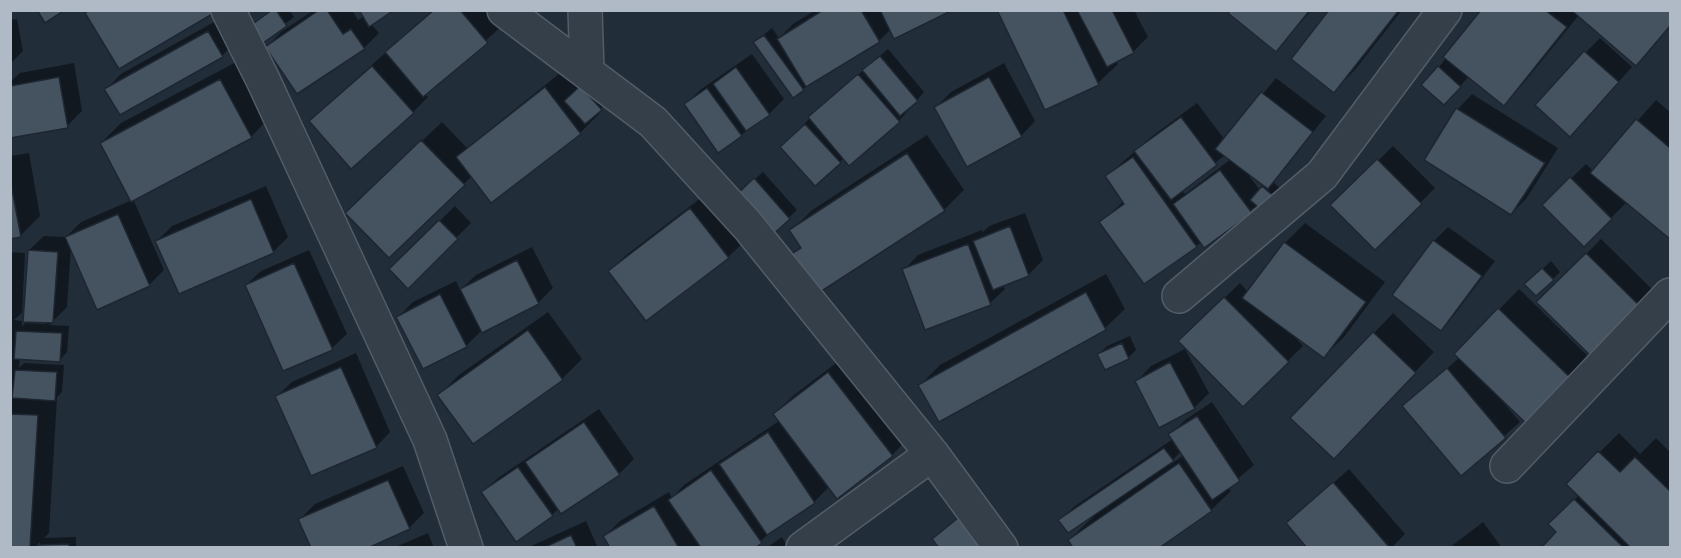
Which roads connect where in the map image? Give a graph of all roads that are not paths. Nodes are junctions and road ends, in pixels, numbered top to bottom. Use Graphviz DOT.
graph roads {
  1 [pos="228,10"];
  2 [pos="504,10"];
  3 [pos="585,10"];
  4 [pos="1445,10"];
  5 [pos="587,72"];
  6 [pos="1671,295"];
  7 [pos="1179,296"];
  8 [pos="932,454"];
  9 [pos="1507,466"];
  10 [pos="466,548"];
  11 [pos="803,548"];
  12 [pos="1001,548"];
  1 -- 10 [label="street"];
  2 -- 5 [label="street"];
  3 -- 5 [label="street"];
  4 -- 7 [label="street"];
  5 -- 8 [label="street"];
  6 -- 9 [label="street"];
  8 -- 11 [label="street"];
  8 -- 12 [label="street"];
}
